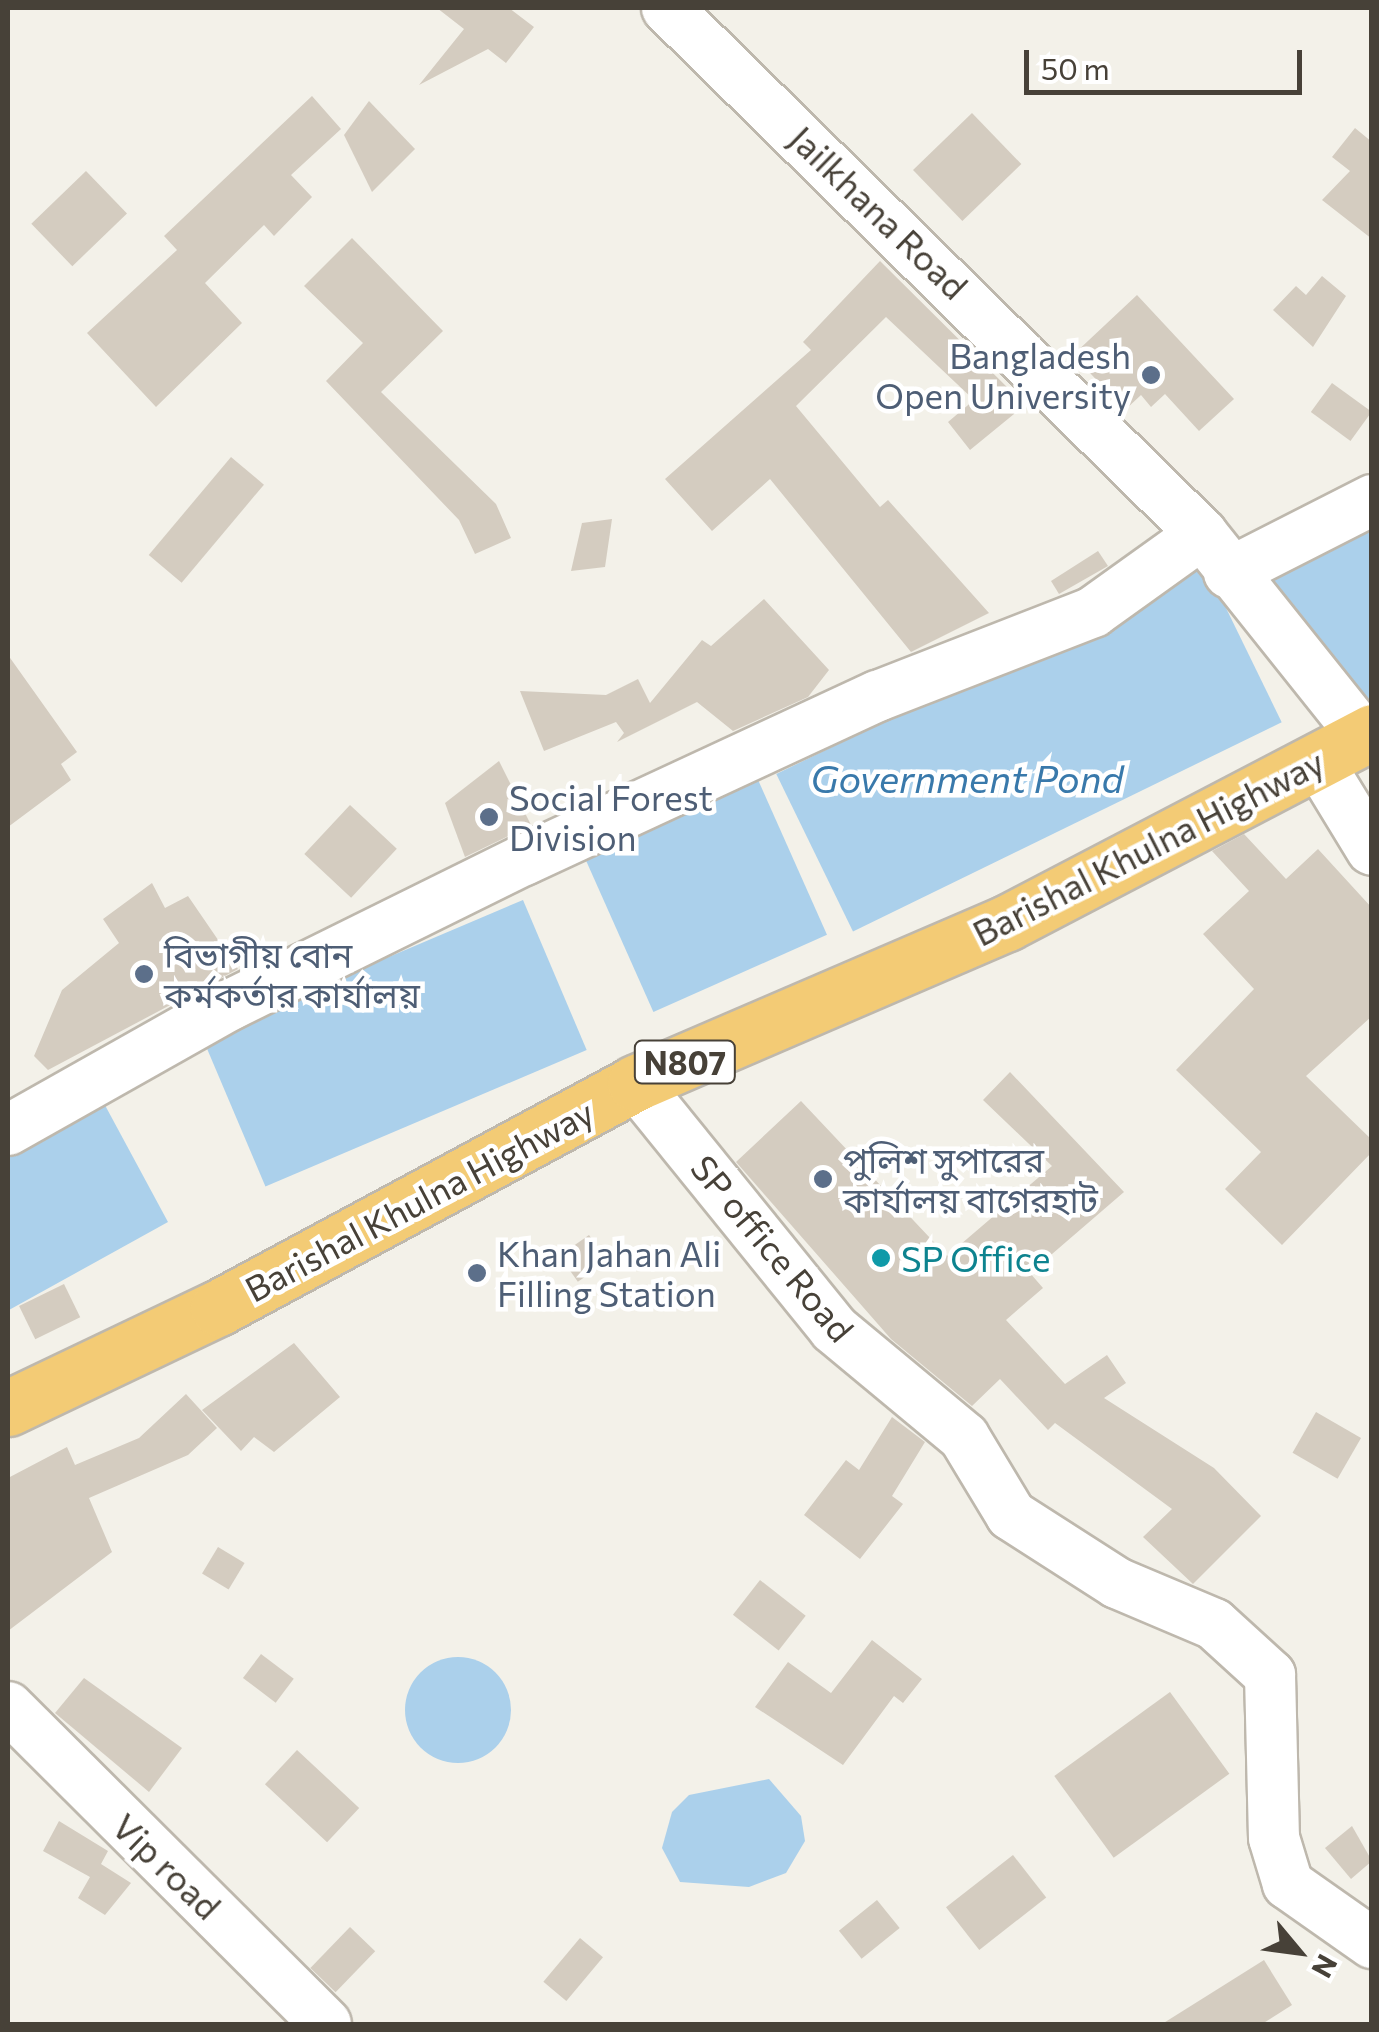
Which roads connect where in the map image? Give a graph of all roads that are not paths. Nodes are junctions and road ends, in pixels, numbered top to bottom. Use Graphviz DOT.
graph roads {
  1 [pos="667,8"];
  2 [pos="1372,500"];
  3 [pos="1216,554"];
  4 [pos="1351,743"];
  5 [pos="1372,850"];
  6 [pos="635,1083"];
  7 [pos="8,1130"];
  8 [pos="8,1408"];
  9 [pos="8,1707"];
  10 [pos="1372,1943"];
  11 [pos="326,2024"];
  1 -- 3 [label="street, Jailkhana Road"];
  2 -- 3 [label="street"];
  3 -- 4 [label="street, Jailkhana Road"];
  3 -- 7 [label="street"];
  4 -- 5 [label="street, Jailkhana Road"];
  4 -- 6 [label="highway, Barishal Khulna Highway / N807"];
  6 -- 8 [label="highway, Barishal Khulna Highway / N807"];
  6 -- 10 [label="street, SP office Road"];
  9 -- 11 [label="street, Vip road"];
}
